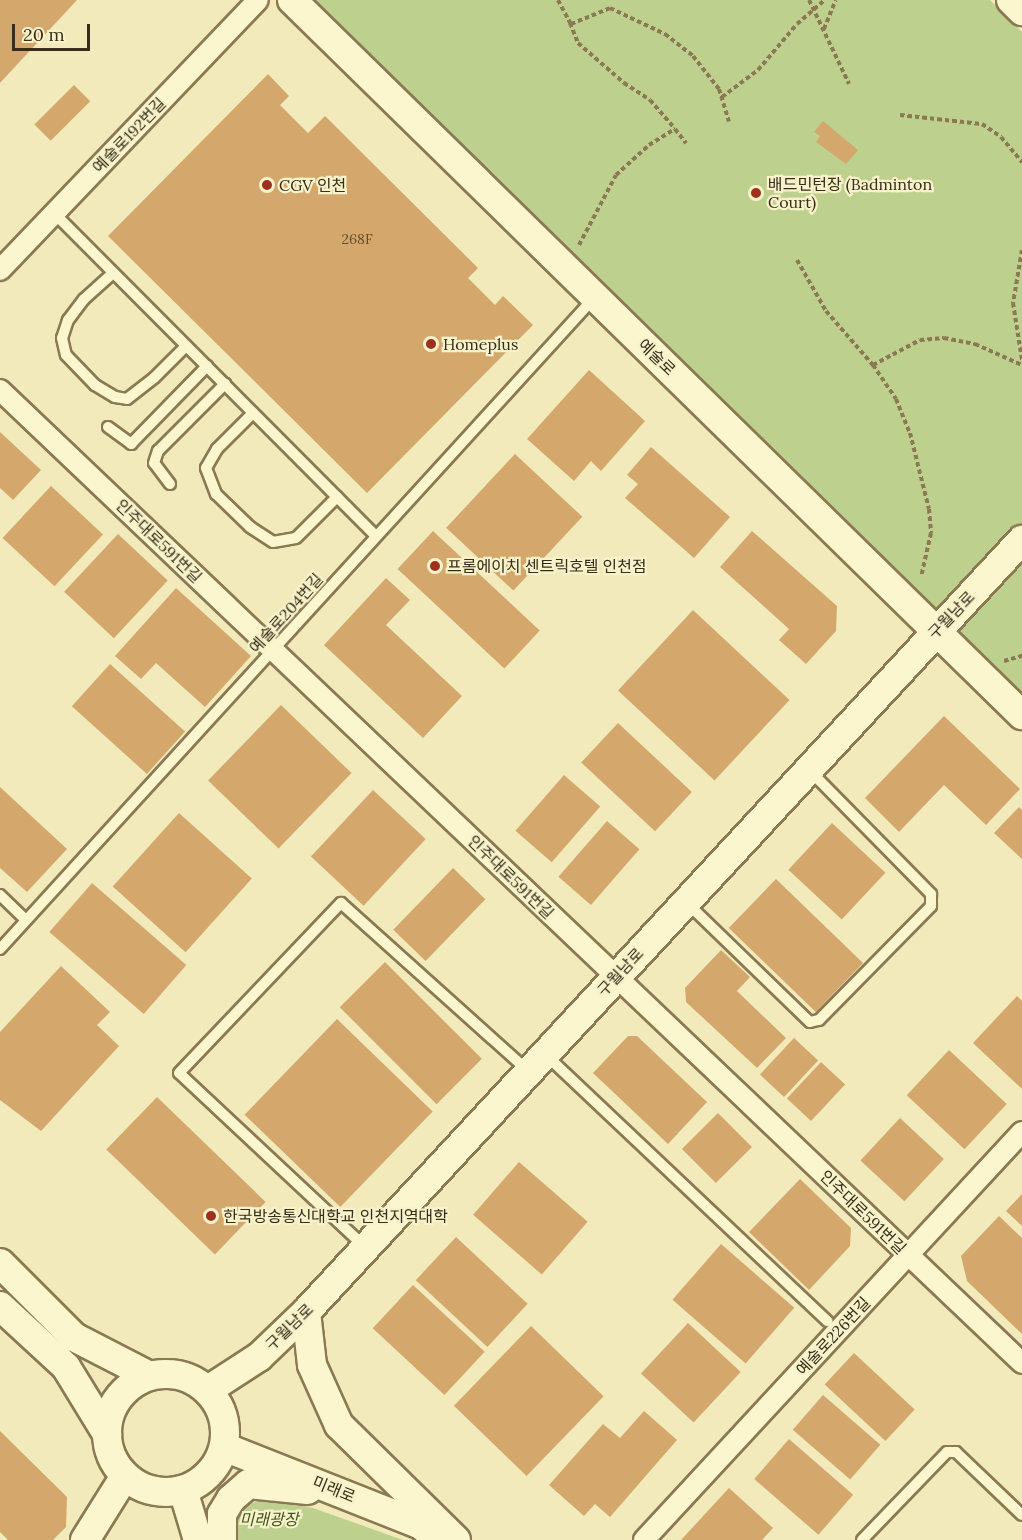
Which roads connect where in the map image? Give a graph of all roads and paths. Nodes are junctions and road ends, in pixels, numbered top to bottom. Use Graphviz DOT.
graph roads {
  1 [pos="258,0"];
  2 [pos="291,0"];
  3 [pos="558,0"];
  4 [pos="809,0"];
  5 [pos="825,0"];
  6 [pos="836,0"];
  7 [pos="1011,0"];
  8 [pos="1022,11"];
  9 [pos="815,13"];
  10 [pos="568,20"];
  11 [pos="824,30"];
  12 [pos="849,84"];
  13 [pos="722,97"];
  14 [pos="900,115"];
  15 [pos="729,121"];
  16 [pos="675,129"];
  17 [pos="686,143"];
  18 [pos="1022,162"];
  19 [pos="54,213"];
  20 [pos="1022,250"];
  21 [pos="797,260"];
  22 [pos="0,270"];
  23 [pos="567,270"];
  24 [pos="113,273"];
  25 [pos="595,297"];
  26 [pos="186,346"];
  27 [pos="1022,360"];
  28 [pos="873,365"];
  29 [pos="1022,365"];
  30 [pos="207,366"];
  31 [pos="225,384"];
  32 [pos="0,390"];
  33 [pos="253,413"];
  34 [pos="108,427"];
  35 [pos="170,484"];
  36 [pos="337,497"];
  37 [pos="376,537"];
  38 [pos="1022,540"];
  39 [pos="914,609"];
  40 [pos="936,630"];
  41 [pos="273,650"];
  42 [pos="1022,714"];
  43 [pos="808,769"];
  44 [pos="0,896"];
  45 [pos="685,902"];
  46 [pos="26,920"];
  47 [pos="0,949"];
  48 [pos="615,977"];
  49 [pos="537,1062"];
  50 [pos="1022,1132"];
  51 [pos="366,1247"];
  52 [pos="908,1255"];
  53 [pos="0,1263"];
  54 [pos="0,1306"];
  55 [pos="306,1312"];
  56 [pos="827,1321"];
  57 [pos="1022,1363"];
  58 [pos="150,1376"];
  59 [pos="208,1390"];
  60 [pos="107,1434"];
  61 [pos="224,1448"];
  62 [pos="125,1476"];
  63 [pos="332,1489"];
  64 [pos="183,1490"];
  65 [pos="1022,1515"];
  66 [pos="85,1540"];
  67 [pos="198,1540"];
  68 [pos="222,1540"];
  69 [pos="438,1540"];
  70 [pos="456,1540"];
  71 [pos="644,1540"];
  72 [pos="862,1540"];
  1 -- 19 [label="street, 예술로192번길"];
  2 -- 23 [label="street, 예술로"];
  3 -- 10 [label="path"];
  4 -- 9 [label="path"];
  5 -- 9 [label="path"];
  6 -- 11 [label="path"];
  7 -- 8 [label="street"];
  9 -- 11 [label="path"];
  9 -- 13 [label="path"];
  10 -- 13 [label="path"];
  10 -- 16 [label="path"];
  11 -- 12 [label="path"];
  13 -- 15 [label="path"];
  14 -- 18 [label="path"];
  16 -- 17 [label="path"];
  16 -- 23 [label="path"];
  19 -- 22 [label="street, 예술로192번길"];
  19 -- 24 [label="lane"];
  20 -- 27 [label="path"];
  21 -- 28 [label="path"];
  23 -- 25 [label="street, 예술로"];
  24 -- 26 [label="lane"];
  24 -- 26 [label="lane"];
  25 -- 37 [label="lane, 예술로204번길"];
  25 -- 39 [label="street, 예술로"];
  26 -- 30 [label="lane"];
  28 -- 29 [label="path"];
  28 -- 39 [label="path"];
  30 -- 31 [label="lane"];
  30 -- 34 [label="lane"];
  31 -- 33 [label="lane"];
  31 -- 35 [label="lane"];
  32 -- 41 [label="street, 인주대로591번길"];
  33 -- 36 [label="lane"];
  33 -- 36 [label="lane"];
  36 -- 37 [label="lane"];
  37 -- 41 [label="lane, 예술로204번길"];
  38 -- 40 [label="street, 구월남로"];
  39 -- 40 [label="street, 예술로"];
  40 -- 42 [label="street, 예술로"];
  40 -- 43 [label="street, 구월남로"];
  41 -- 46 [label="lane, 예술로204번길"];
  41 -- 48 [label="street, 인주대로591번길"];
  43 -- 45 [label="street, 구월남로"];
  43 -- 45 [label="lane"];
  44 -- 46 [label="lane"];
  45 -- 48 [label="street, 구월남로"];
  46 -- 47 [label="lane, 예술로204번길"];
  48 -- 49 [label="street, 구월남로"];
  48 -- 52 [label="street, 인주대로591번길"];
  49 -- 51 [label="street, 구월남로"];
  49 -- 51 [label="lane"];
  49 -- 56 [label="lane"];
  50 -- 52 [label="street, 예술로226번길"];
  51 -- 55 [label="street, 구월남로"];
  52 -- 57 [label="street, 인주대로591번길"];
  52 -- 71 [label="street, 예술로226번길"];
  53 -- 58 [label="street"];
  54 -- 60 [label="street"];
  55 -- 59 [label="street, 구월남로"];
  55 -- 70 [label="street"];
  58 -- 59 [label="street"];
  58 -- 60 [label="street"];
  59 -- 61 [label="street"];
  60 -- 62 [label="street"];
  61 -- 63 [label="street, 미래로"];
  61 -- 64 [label="street"];
  62 -- 64 [label="street"];
  62 -- 66 [label="street"];
  63 -- 68 [label="street"];
  63 -- 69 [label="street, 미래로"];
  64 -- 67 [label="street"];
  65 -- 72 [label="lane"];
}
